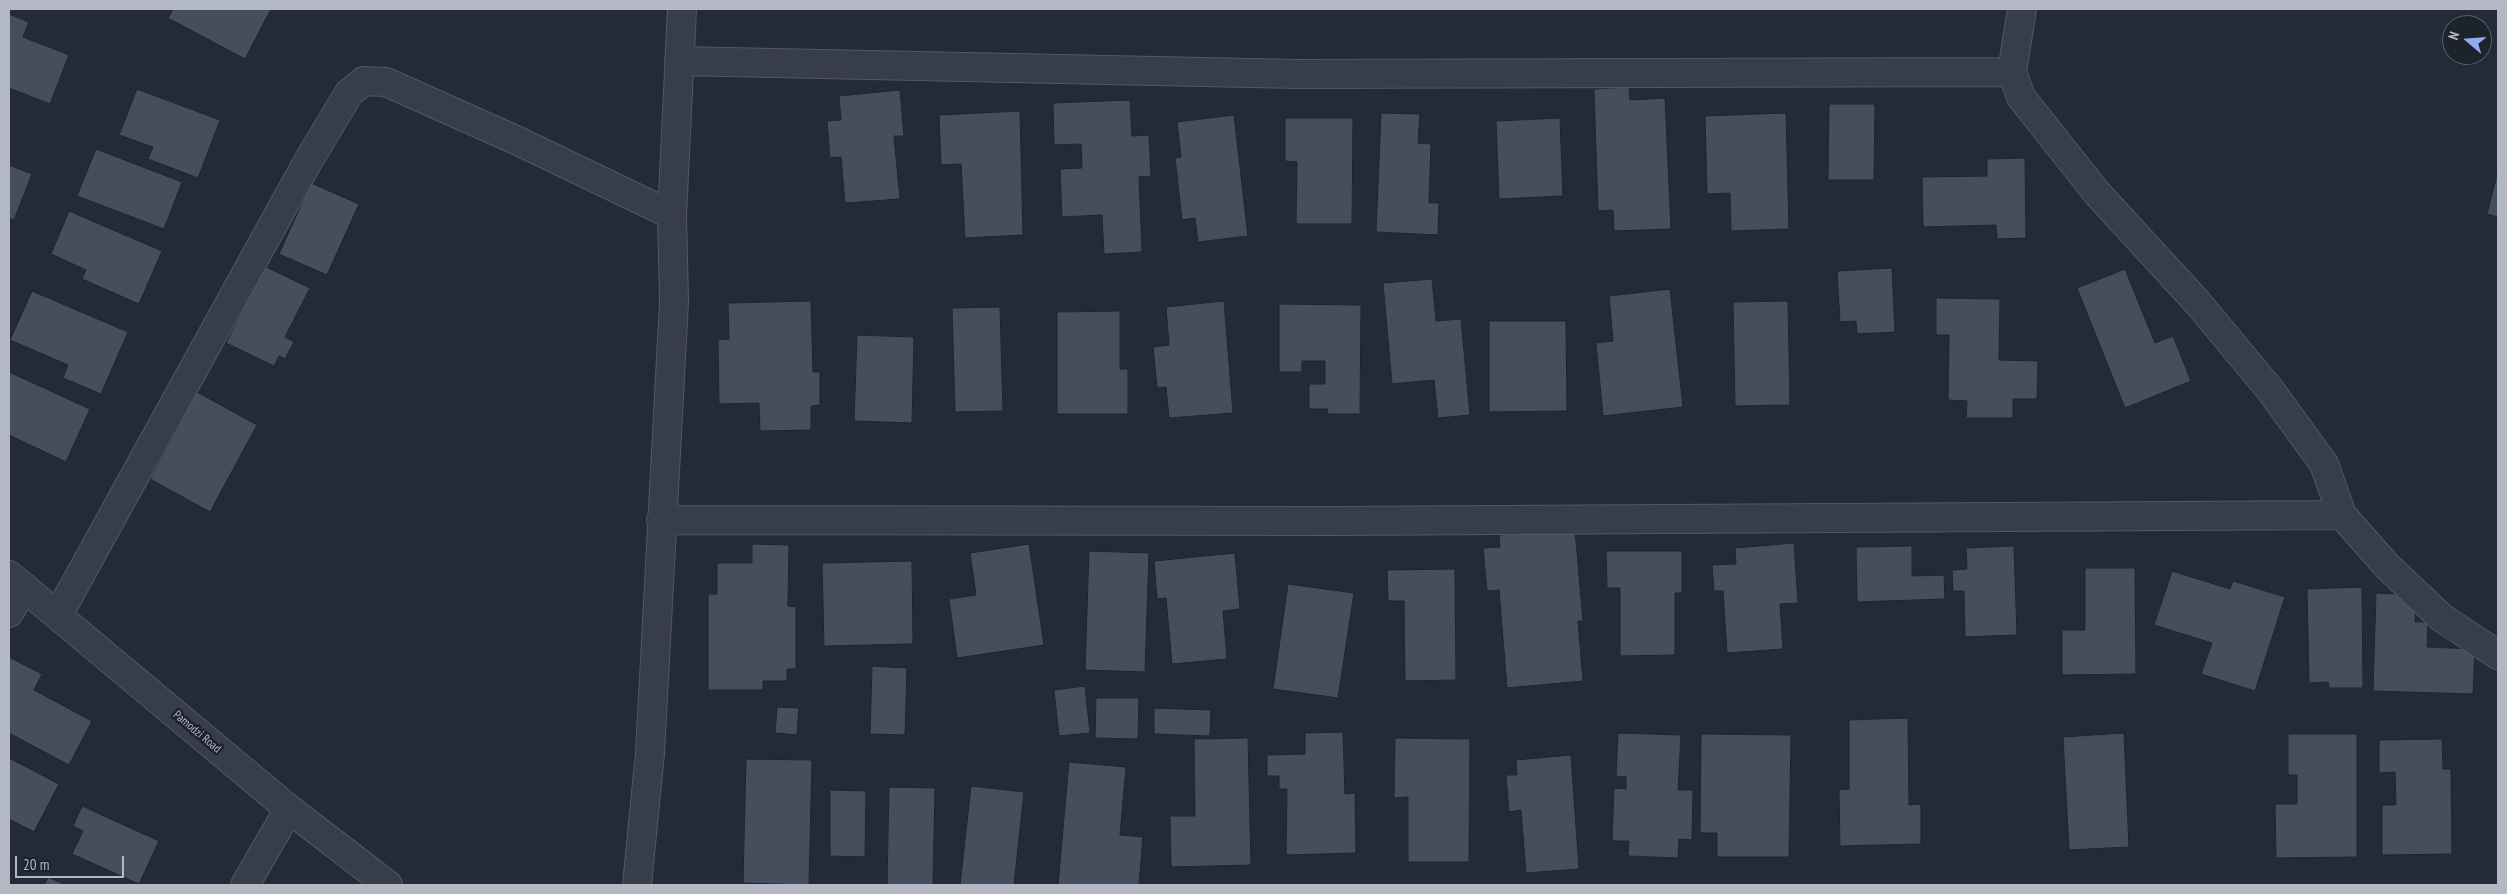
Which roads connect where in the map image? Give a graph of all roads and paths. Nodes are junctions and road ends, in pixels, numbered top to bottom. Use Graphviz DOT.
graph roads {
  1 [pos="682,9"];
  2 [pos="2022,9"];
  3 [pos="679,62"];
  4 [pos="2012,72"];
  5 [pos="672,215"];
  6 [pos="2342,515"];
  7 [pos="661,520"];
  8 [pos="16,581"];
  9 [pos="9,613"];
  10 [pos="58,615"];
  11 [pos="2498,656"];
  12 [pos="289,809"];
  13 [pos="245,885"];
  14 [pos="388,885"];
  15 [pos="637,885"];
  1 -- 3 [label="street"];
  2 -- 4 [label="street"];
  3 -- 4 [label="street"];
  3 -- 5 [label="street"];
  4 -- 6 [label="street"];
  5 -- 7 [label="street"];
  5 -- 10 [label="street"];
  6 -- 7 [label="street"];
  6 -- 11 [label="street"];
  7 -- 15 [label="street"];
  8 -- 9 [label="street"];
  8 -- 10 [label="street, Pamodzi Road"];
  10 -- 12 [label="street, Pamodzi Road"];
  12 -- 13 [label="street"];
  12 -- 14 [label="street, Pamodzi Road"];
}
